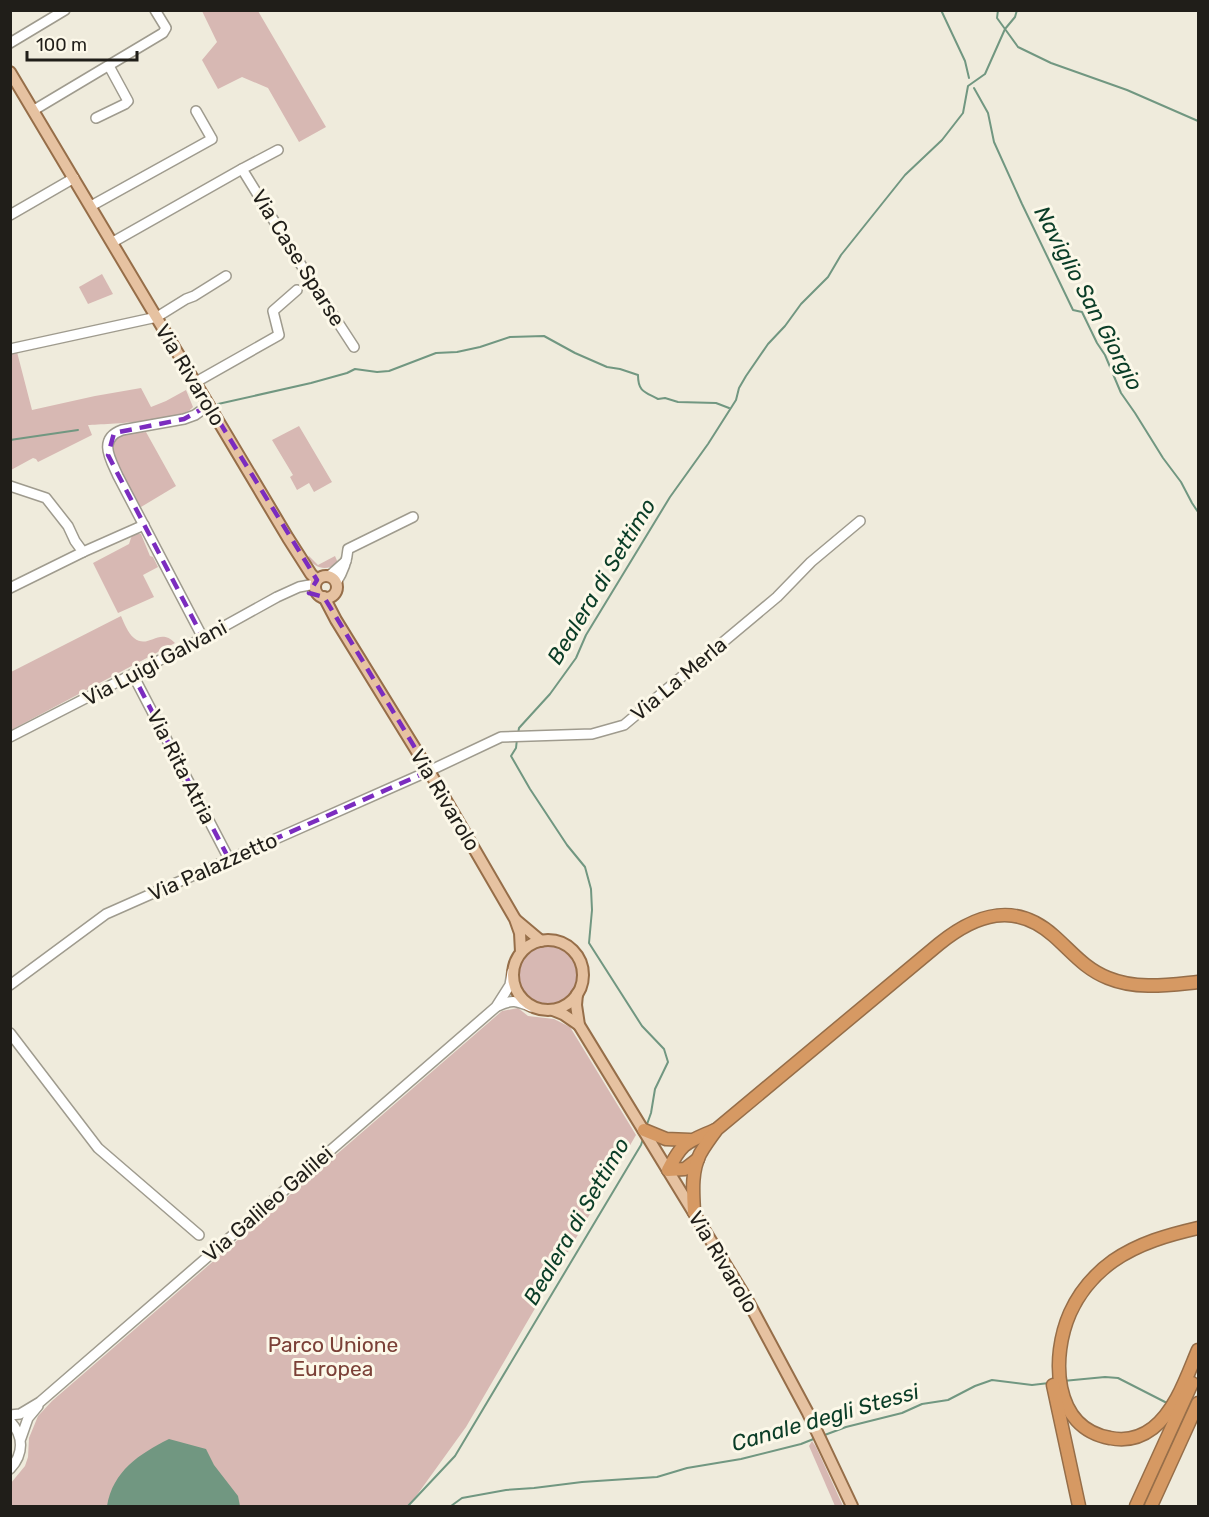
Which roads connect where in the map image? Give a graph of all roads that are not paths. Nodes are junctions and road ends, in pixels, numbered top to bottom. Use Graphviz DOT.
graph roads {
  1 [pos="65,10"];
  2 [pos="155,10"];
  3 [pos="10,43"];
  4 [pos="109,66"];
  5 [pos="10,72"];
  6 [pos="34,110"];
  7 [pos="195,111"];
  8 [pos="96,118"];
  9 [pos="278,150"];
  10 [pos="242,169"];
  11 [pos="74,178"];
  12 [pos="91,207"];
  13 [pos="10,215"];
  14 [pos="113,242"];
  15 [pos="226,276"];
  16 [pos="304,285"];
  17 [pos="157,317"];
  18 [pos="354,347"];
  19 [pos="10,349"];
  20 [pos="196,382"];
  21 [pos="209,405"];
  22 [pos="10,486"];
  23 [pos="413,517"];
  24 [pos="860,521"];
  25 [pos="144,525"];
  26 [pos="83,552"];
  27 [pos="324,585"];
  28 [pos="10,588"];
  29 [pos="202,638"];
  30 [pos="133,675"];
  31 [pos="10,737"];
  32 [pos="429,771"];
  33 [pos="229,859"];
  34 [pos="515,919"];
  35 [pos="541,941"];
  36 [pos="521,952"];
  37 [pos="512,972"];
  38 [pos="1198,982"];
  39 [pos="10,985"];
  40 [pos="577,994"];
  41 [pos="496,1007"];
  42 [pos="531,1007"];
  43 [pos="553,1010"];
  44 [pos="579,1025"];
  45 [pos="10,1033"];
  46 [pos="717,1129"];
  47 [pos="646,1131"];
  48 [pos="690,1140"];
  49 [pos="698,1159"];
  50 [pos="668,1170"];
  51 [pos="694,1212"];
  52 [pos="1198,1221"];
  53 [pos="1198,1228"];
  54 [pos="199,1235"];
  55 [pos="1198,1350"];
  56 [pos="1198,1369"];
  57 [pos="1056,1383"];
  58 [pos="40,1402"];
  59 [pos="1198,1403"];
  60 [pos="10,1415"];
  61 [pos="10,1421"];
  62 [pos="21,1438"];
  63 [pos="10,1469"];
  64 [pos="852,1506"];
  65 [pos="1079,1506"];
  66 [pos="1136,1506"];
  67 [pos="1151,1506"];
  1 -- 3 [label="street"];
  2 -- 4 [label="street"];
  4 -- 6 [label="street"];
  4 -- 8 [label="street"];
  5 -- 6 [label="main road"];
  6 -- 11 [label="main road"];
  7 -- 12 [label="street"];
  9 -- 10 [label="street, Via Case Sparse"];
  10 -- 14 [label="street, Via Case Sparse"];
  10 -- 16 [label="street, Via Case Sparse"];
  11 -- 12 [label="main road"];
  11 -- 13 [label="street"];
  12 -- 14 [label="main road"];
  14 -- 17 [label="main road"];
  15 -- 17 [label="street"];
  16 -- 18 [label="street, Via Case Sparse"];
  16 -- 20 [label="street"];
  17 -- 19 [label="street, Via Rivarolo"];
  17 -- 20 [label="main road, Via Rivarolo"];
  20 -- 21 [label="main road, Via Rivarolo"];
  21 -- 25 [label="street"];
  21 -- 27 [label="main road, Via Rivarolo"];
  22 -- 26 [label="street"];
  23 -- 27 [label="street"];
  24 -- 32 [label="street, Via La Merla"];
  25 -- 26 [label="street"];
  25 -- 29 [label="street"];
  26 -- 28 [label="street"];
  27 -- 29 [label="street, Via Luigi Galvani"];
  27 -- 32 [label="main road, Via Rivarolo"];
  29 -- 30 [label="street, Via Luigi Galvani"];
  30 -- 31 [label="street, Via Luigi Galvani"];
  30 -- 33 [label="street, Via Rita Atria"];
  32 -- 33 [label="street, Via Palazzetto"];
  32 -- 34 [label="main road, Via Rivarolo"];
  33 -- 39 [label="street, Via Palazzetto"];
  34 -- 35 [label="main road, Via Rivarolo"];
  34 -- 36 [label="main road, Via Rivarolo"];
  35 -- 36 [label="main road"];
  35 -- 40 [label="main road"];
  36 -- 37 [label="main road"];
  37 -- 41 [label="street, Via Galileo Galilei"];
  37 -- 42 [label="main road"];
  38 -- 46 [label="highway"];
  40 -- 43 [label="main road"];
  40 -- 44 [label="main road, Via Rivarolo"];
  41 -- 42 [label="street"];
  41 -- 58 [label="street, Via Galileo Galilei"];
  42 -- 43 [label="main road"];
  43 -- 44 [label="main road, Via Rivarolo"];
  44 -- 47 [label="main road, Via Rivarolo"];
  45 -- 54 [label="street"];
  46 -- 48 [label="highway"];
  46 -- 49 [label="highway"];
  47 -- 48 [label="highway"];
  47 -- 50 [label="main road, Via Rivarolo"];
  48 -- 50 [label="highway"];
  49 -- 50 [label="highway"];
  49 -- 51 [label="highway"];
  50 -- 51 [label="main road, Via Rivarolo"];
  51 -- 64 [label="main road, Via Rivarolo"];
  52 -- 57 [label="highway"];
  53 -- 57 [label="highway"];
  55 -- 57 [label="highway"];
  56 -- 66 [label="highway"];
  57 -- 65 [label="highway"];
  58 -- 60 [label="street"];
  58 -- 62 [label="street"];
  59 -- 67 [label="highway"];
  61 -- 62 [label="street"];
  62 -- 63 [label="street"];
}
